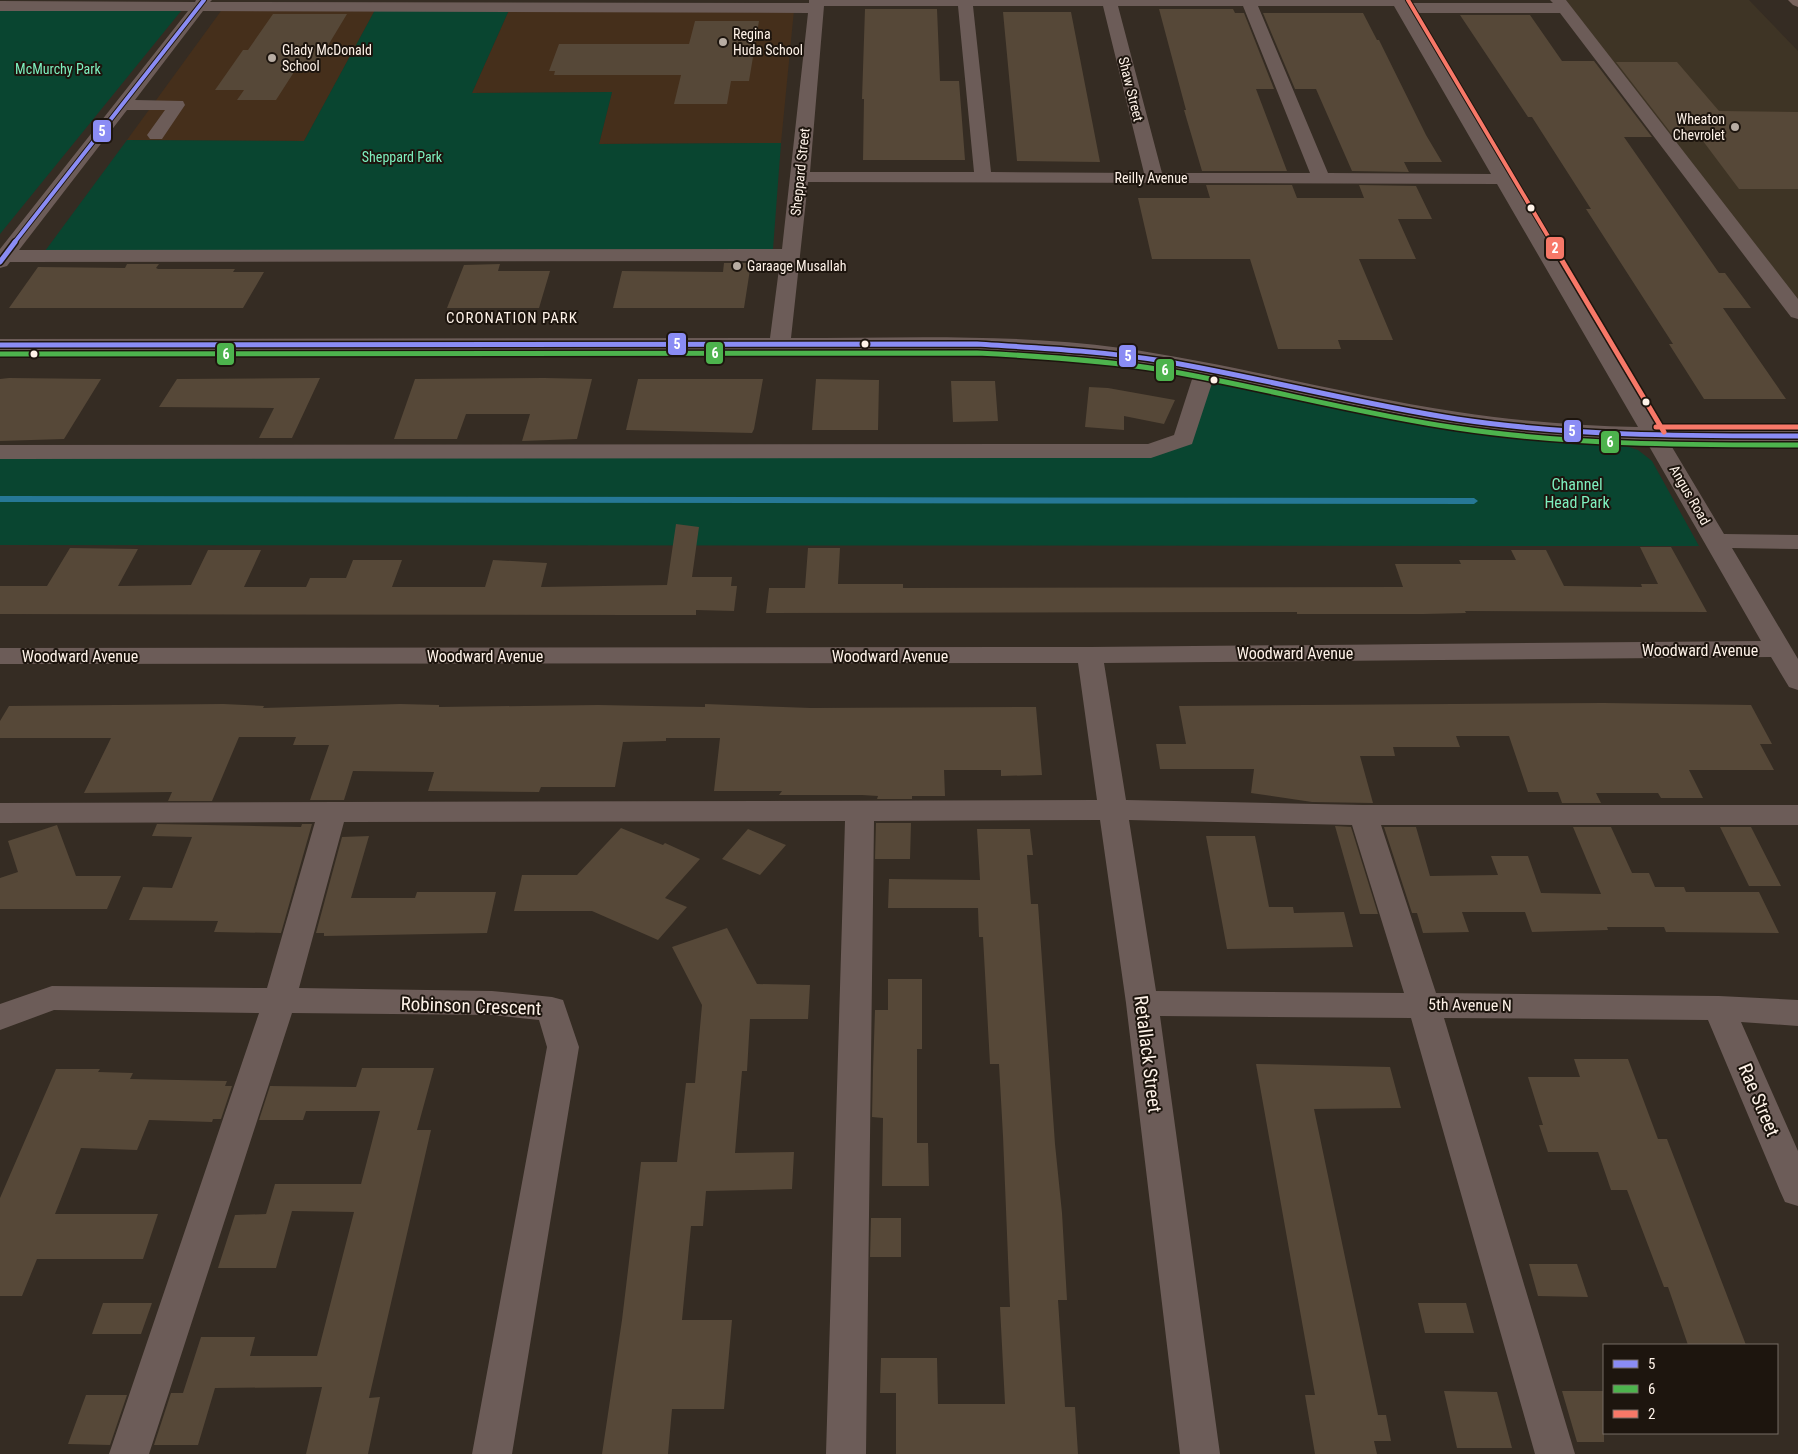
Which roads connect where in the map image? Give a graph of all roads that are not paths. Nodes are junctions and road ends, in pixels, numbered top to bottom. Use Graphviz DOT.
graph roads {
  1 [pos="1109,0"];
  2 [pos="965,1"];
  3 [pos="1249,1"];
  4 [pos="201,3"];
  5 [pos="817,3"];
  6 [pos="1399,3"];
  7 [pos="612,4"];
  8 [pos="1561,4"];
  9 [pos="0,6"];
  10 [pos="122,105"];
  11 [pos="156,135"];
  12 [pos="800,177"];
  13 [pos="983,177"];
  14 [pos="1154,178"];
  15 [pos="1321,178"];
  16 [pos="1502,179"];
  17 [pos="791,255"];
  18 [pos="2,258"];
  19 [pos="1798,313"];
  20 [pos="780,343"];
  21 [pos="0,345"];
  22 [pos="1206,369"];
  23 [pos="1656,436"];
  24 [pos="1798,436"];
  25 [pos="0,452"];
  26 [pos="1717,541"];
  27 [pos="1798,542"];
  28 [pos="1779,649"];
  29 [pos="1090,655"];
  30 [pos="0,656"];
  31 [pos="1798,681"];
  32 [pos="860,810"];
  33 [pos="1114,810"];
  34 [pos="0,812"];
  35 [pos="333,812"];
  36 [pos="1363,815"];
  37 [pos="1798,815"];
  38 [pos="279,1002"];
  39 [pos="1142,1003"];
  40 [pos="1424,1005"];
  41 [pos="1719,1008"];
  42 [pos="1798,1013"];
  43 [pos="0,1017"];
  44 [pos="1798,1192"];
  45 [pos="129,1454"];
  46 [pos="492,1454"];
  47 [pos="846,1454"];
  48 [pos="1200,1454"];
  49 [pos="1555,1454"];
  1 -- 2 [label="street"];
  1 -- 3 [label="street"];
  1 -- 14 [label="street, Shaw Street"];
  2 -- 5 [label="street"];
  2 -- 13 [label="street"];
  3 -- 6 [label="street"];
  3 -- 15 [label="street"];
  4 -- 7 [label="street"];
  4 -- 9 [label="street"];
  4 -- 10 [label="street"];
  5 -- 7 [label="street"];
  5 -- 12 [label="street, Sheppard Street"];
  6 -- 8 [label="street"];
  6 -- 16 [label="street, Angus Road"];
  8 -- 19 [label="street"];
  10 -- 11 [label="street"];
  10 -- 18 [label="street"];
  12 -- 13 [label="street, Reilly Avenue"];
  12 -- 17 [label="street, Sheppard Street"];
  13 -- 14 [label="street, Reilly Avenue"];
  14 -- 15 [label="street, Reilly Avenue"];
  15 -- 16 [label="street, Reilly Avenue"];
  16 -- 23 [label="street, Angus Road"];
  17 -- 18 [label="street"];
  17 -- 20 [label="street, Sheppard Street"];
  20 -- 21 [label="street"];
  20 -- 22 [label="street"];
  22 -- 23 [label="street"];
  22 -- 25 [label="street"];
  23 -- 24 [label="street"];
  23 -- 26 [label="street, Angus Road"];
  26 -- 27 [label="street"];
  26 -- 28 [label="street, Angus Road"];
  28 -- 29 [label="street, Woodward Avenue"];
  28 -- 31 [label="street, Angus Road"];
  29 -- 30 [label="street, Woodward Avenue"];
  29 -- 33 [label="street, Retallack Street"];
  32 -- 33 [label="street"];
  32 -- 35 [label="street"];
  32 -- 47 [label="street"];
  33 -- 36 [label="street"];
  33 -- 39 [label="street, Retallack Street"];
  34 -- 35 [label="street"];
  35 -- 38 [label="street"];
  36 -- 37 [label="street"];
  36 -- 40 [label="street"];
  38 -- 43 [label="street, Robinson Crescent"];
  38 -- 45 [label="street"];
  38 -- 46 [label="street, Robinson Crescent"];
  39 -- 40 [label="street, 5th Avenue N"];
  39 -- 48 [label="street, Retallack Street"];
  40 -- 41 [label="street, 5th Avenue N"];
  40 -- 49 [label="street"];
  41 -- 42 [label="street, 5th Avenue N"];
  41 -- 44 [label="street, Rae Street"];
}
